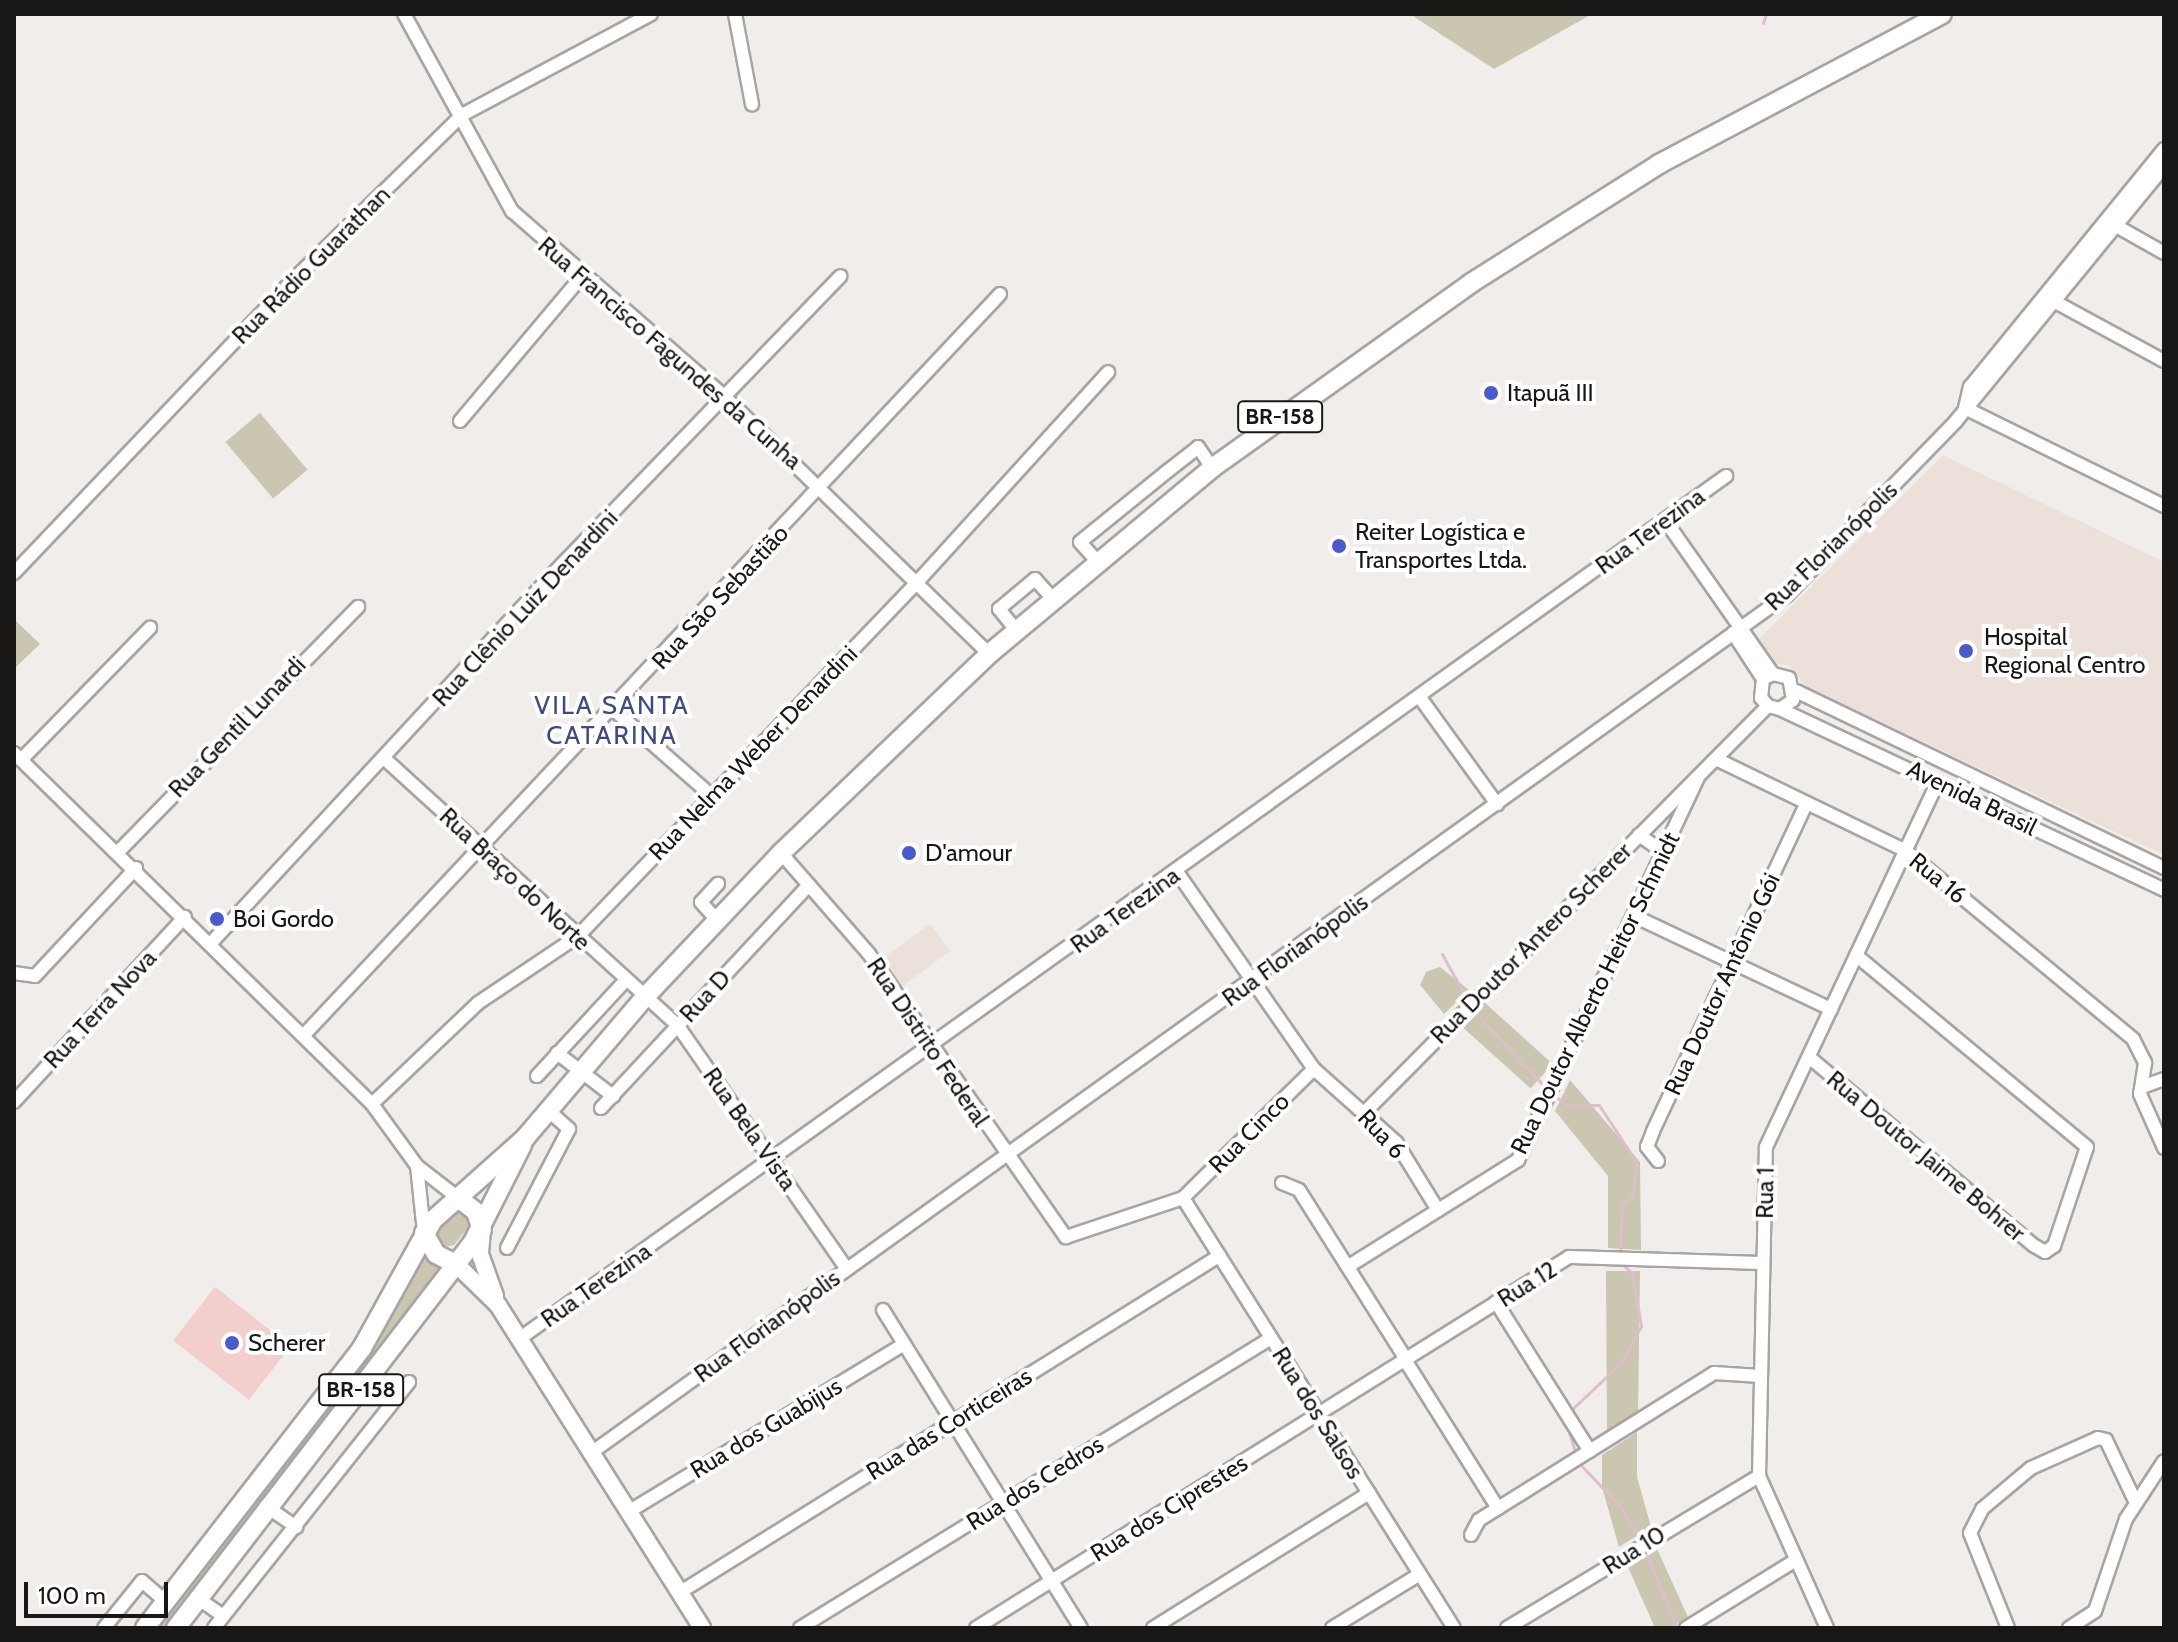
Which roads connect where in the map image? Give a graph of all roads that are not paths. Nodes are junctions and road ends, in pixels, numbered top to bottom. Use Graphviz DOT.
graph roads {
  1 [pos="404,14"];
  2 [pos="651,14"];
  3 [pos="735,14"];
  4 [pos="1942,14"];
  5 [pos="752,104"];
  6 [pos="462,115"];
  7 [pos="2164,149"];
  8 [pos="2164,167"];
  9 [pos="2111,223"];
  10 [pos="2164,253"];
  11 [pos="583,275"];
  12 [pos="841,276"];
  13 [pos="1000,294"];
  14 [pos="2049,299"];
  15 [pos="2164,361"];
  16 [pos="1108,372"];
  17 [pos="726,398"];
  18 [pos="1965,408"];
  19 [pos="460,421"];
  20 [pos="1212,468"];
  21 [pos="1169,470"];
  22 [pos="1726,476"];
  23 [pos="821,488"];
  24 [pos="1184,491"];
  25 [pos="1125,506"];
  26 [pos="2164,506"];
  27 [pos="1665,520"];
  28 [pos="1140,527"];
  29 [pos="1097,561"];
  30 [pos="14,573"];
  31 [pos="919,580"];
  32 [pos="1052,598"];
  33 [pos="358,607"];
  34 [pos="150,628"];
  35 [pos="1016,630"];
  36 [pos="1737,630"];
  37 [pos="989,654"];
  38 [pos="1768,677"];
  39 [pos="1796,691"];
  40 [pos="1421,699"];
  41 [pos="1774,708"];
  42 [pos="614,710"];
  43 [pos="18,757"];
  44 [pos="1716,759"];
  45 [pos="386,760"];
  46 [pos="1698,778"];
  47 [pos="1938,782"];
  48 [pos="2001,791"];
  49 [pos="712,796"];
  50 [pos="1497,804"];
  51 [pos="1806,805"];
  52 [pos="1992,808"];
  53 [pos="1639,835"];
  54 [pos="481,847"];
  55 [pos="119,851"];
  56 [pos="1906,851"];
  57 [pos="1663,852"];
  58 [pos="781,853"];
  59 [pos="136,868"];
  60 [pos="2164,868"];
  61 [pos="1177,872"];
  62 [pos="718,884"];
  63 [pos="809,885"];
  64 [pos="2164,890"];
  65 [pos="1634,916"];
  66 [pos="185,917"];
  67 [pos="717,920"];
  68 [pos="578,936"];
  69 [pos="211,943"];
  70 [pos="1856,955"];
  71 [pos="1732,962"];
  72 [pos="14,973"];
  73 [pos="626,980"];
  74 [pos="1253,981"];
  75 [pos="644,998"];
  76 [pos="1831,1009"];
  77 [pos="678,1026"];
  78 [pos="303,1036"];
  79 [pos="932,1048"];
  80 [pos="557,1053"];
  81 [pos="1809,1057"];
  82 [pos="1314,1069"];
  83 [pos="582,1072"];
  84 [pos="537,1076"];
  85 [pos="2164,1079"];
  86 [pos="2142,1087"];
  87 [pos="613,1096"];
  88 [pos="14,1102"];
  89 [pos="372,1104"];
  90 [pos="601,1108"];
  91 [pos="549,1111"];
  92 [pos="1364,1113"];
  93 [pos="525,1138"];
  94 [pos="2164,1148"];
  95 [pos="1005,1156"];
  96 [pos="772,1161"];
  97 [pos="1658,1161"];
  98 [pos="417,1166"];
  99 [pos="1282,1183"];
  100 [pos="457,1197"];
  101 [pos="1183,1198"];
  102 [pos="1438,1210"];
  103 [pos="482,1230"];
  104 [pos="424,1233"];
  105 [pos="507,1248"];
  106 [pos="1219,1256"];
  107 [pos="1763,1263"];
  108 [pos="456,1264"];
  109 [pos="1349,1266"];
  110 [pos="847,1269"];
  111 [pos="1496,1302"];
  112 [pos="498,1305"];
  113 [pos="883,1310"];
  114 [pos="1271,1338"];
  115 [pos="519,1339"];
  116 [pos="904,1344"];
  117 [pos="1406,1359"];
  118 [pos="1760,1376"];
  119 [pos="409,1382"];
  120 [pos="1361,1387"];
  121 [pos="1319,1414"];
  122 [pos="953,1422"];
  123 [pos="1590,1451"];
  124 [pos="591,1453"];
  125 [pos="2164,1461"];
  126 [pos="1759,1476"];
  127 [pos="1369,1493"];
  128 [pos="1003,1503"];
  129 [pos="2136,1503"];
  130 [pos="266,1506"];
  131 [pos="1498,1508"];
  132 [pos="628,1512"];
  133 [pos="296,1527"];
  134 [pos="1471,1535"];
  135 [pos="1796,1560"];
  136 [pos="1420,1574"];
  137 [pos="1052,1581"];
  138 [pos="679,1593"];
  139 [pos="196,1597"];
  140 [pos="165,1601"];
  141 [pos="223,1616"];
  142 [pos="106,1627"];
  143 [pos="1508,1627"];
  144 [pos="145,1628"];
  145 [pos="176,1628"];
  146 [pos="214,1628"];
  147 [pos="702,1628"];
  148 [pos="800,1628"];
  149 [pos="976,1628"];
  150 [pos="1081,1628"];
  151 [pos="1153,1628"];
  152 [pos="1332,1628"];
  153 [pos="1454,1628"];
  154 [pos="1686,1628"];
  155 [pos="1827,1628"];
  156 [pos="2008,1628"];
  157 [pos="2069,1628"];
  1 -- 6 [label="street, Rua Francisco Fagundes da Cunha"];
  2 -- 6 [label="street, Rua Rádio Guarathan"];
  3 -- 5 [label="street"];
  4 -- 20 [label="highway, BR-158"];
  6 -- 11 [label="street, Rua Francisco Fagundes da Cunha"];
  6 -- 30 [label="street, Rua Rádio Guarathan"];
  7 -- 9 [label="street, Rua Florianópolis"];
  8 -- 9 [label="street, Rua Florianópolis"];
  9 -- 10 [label="street"];
  9 -- 14 [label="street, Rua Florianópolis"];
  11 -- 17 [label="street, Rua Francisco Fagundes da Cunha"];
  11 -- 19 [label="street"];
  12 -- 17 [label="street, Rua Clênio Luiz Denardini"];
  13 -- 23 [label="street, Rua São Sebastião"];
  14 -- 15 [label="street"];
  14 -- 18 [label="street, Rua Florianópolis"];
  16 -- 31 [label="street, Rua Nelma Weber Denardini"];
  17 -- 23 [label="street, Rua Francisco Fagundes da Cunha"];
  17 -- 45 [label="street, Rua Clênio Luiz Denardini"];
  18 -- 26 [label="street"];
  18 -- 36 [label="street, Rua Florianópolis"];
  20 -- 21 [label="street"];
  20 -- 24 [label="highway, BR-158"];
  21 -- 24 [label="street"];
  21 -- 25 [label="street"];
  22 -- 27 [label="street, Rua Terezina"];
  23 -- 31 [label="street, Rua Francisco Fagundes da Cunha"];
  23 -- 42 [label="street, Rua São Sebastião"];
  24 -- 28 [label="highway, BR-158"];
  25 -- 28 [label="street"];
  25 -- 29 [label="street"];
  27 -- 36 [label="street, Avenida Brasil"];
  27 -- 40 [label="street, Rua Terezina"];
  28 -- 29 [label="highway, BR-158"];
  29 -- 32 [label="highway, BR-158"];
  31 -- 37 [label="street, Rua Francisco Fagundes da Cunha"];
  31 -- 49 [label="street, Rua Nelma Weber Denardini"];
  32 -- 35 [label="highway, BR-158"];
  32 -- 35 [label="street"];
  33 -- 55 [label="street, Rua Gentil Lunardi"];
  34 -- 43 [label="street"];
  35 -- 37 [label="highway, BR-158"];
  36 -- 38 [label="street, Avenida Brasil"];
  36 -- 50 [label="street, Rua Florianópolis"];
  37 -- 58 [label="highway, BR-158"];
  38 -- 39 [label="street, Avenida Brasil"];
  38 -- 41 [label="street, Avenida Brasil"];
  39 -- 41 [label="street"];
  39 -- 48 [label="street, Avenida Brasil"];
  40 -- 50 [label="street"];
  40 -- 61 [label="street, Rua Terezina"];
  41 -- 44 [label="street, Rua Doutor Antero Scherer"];
  41 -- 47 [label="street, Avenida Brasil"];
  42 -- 49 [label="street"];
  42 -- 54 [label="street, Rua São Sebastião"];
  43 -- 55 [label="street"];
  44 -- 46 [label="street, Rua Doutor Antero Scherer"];
  44 -- 51 [label="street, Rua 16"];
  45 -- 54 [label="street, Rua Braço do Norte"];
  45 -- 69 [label="street, Rua Clênio Luiz Denardini"];
  46 -- 53 [label="street, Rua Doutor Antero Scherer"];
  46 -- 57 [label="street, Rua Doutor Alberto Heitor Schmidt"];
  47 -- 52 [label="street, Avenida Brasil"];
  47 -- 56 [label="street, Rua 1"];
  48 -- 52 [label="street"];
  48 -- 60 [label="street, Avenida Brasil"];
  49 -- 68 [label="street, Rua Nelma Weber Denardini"];
  50 -- 74 [label="street, Rua Florianópolis"];
  51 -- 56 [label="street, Rua 16"];
  51 -- 71 [label="street, Rua Doutor Antônio Gói"];
  52 -- 64 [label="street, Avenida Brasil"];
  53 -- 57 [label="street"];
  53 -- 92 [label="street, Rua Doutor Antero Scherer"];
  54 -- 68 [label="street, Rua Braço do Norte"];
  54 -- 78 [label="street, Rua São Sebastião"];
  55 -- 59 [label="street"];
  56 -- 70 [label="street, Rua 1"];
  56 -- 86 [label="street, Rua 16"];
  57 -- 65 [label="street, Rua Doutor Alberto Heitor Schmidt"];
  58 -- 63 [label="street, Rua Distrito Federal"];
  58 -- 67 [label="highway, BR-158"];
  59 -- 66 [label="street"];
  59 -- 72 [label="street"];
  61 -- 74 [label="street, Rua 6"];
  61 -- 79 [label="street, Rua Terezina"];
  62 -- 67 [label="street"];
  63 -- 77 [label="street, Rua D"];
  63 -- 79 [label="street, Rua Distrito Federal"];
  65 -- 71 [label="street"];
  65 -- 102 [label="street, Rua Doutor Alberto Heitor Schmidt"];
  66 -- 69 [label="street"];
  66 -- 88 [label="street, Rua Terra Nova"];
  67 -- 75 [label="highway, BR-158"];
  68 -- 73 [label="street, Rua Braço do Norte"];
  68 -- 89 [label="street, Rua Nelma Weber Denardini"];
  69 -- 78 [label="street"];
  70 -- 76 [label="street, Rua 1"];
  70 -- 81 [label="street, Rua Doutor Jaime Bohrer"];
  71 -- 76 [label="street"];
  71 -- 97 [label="street, Rua Doutor Antônio Gói"];
  73 -- 75 [label="street, Rua Braço do Norte"];
  73 -- 80 [label="street"];
  74 -- 82 [label="street, Rua 6"];
  74 -- 95 [label="street, Rua Florianópolis"];
  75 -- 77 [label="street, Rua Bela Vista"];
  75 -- 83 [label="highway, BR-158"];
  76 -- 81 [label="street, Rua 1"];
  77 -- 87 [label="street, Rua D"];
  77 -- 96 [label="street, Rua Bela Vista"];
  78 -- 89 [label="street"];
  79 -- 95 [label="street, Rua Distrito Federal"];
  79 -- 96 [label="street, Rua Terezina"];
  80 -- 83 [label="street"];
  80 -- 84 [label="street"];
  81 -- 107 [label="street, Rua 1"];
  82 -- 92 [label="street, Rua 6"];
  82 -- 101 [label="street, Rua Cinco"];
  83 -- 87 [label="street"];
  83 -- 91 [label="highway, BR-158"];
  85 -- 86 [label="street"];
  86 -- 94 [label="street"];
  87 -- 90 [label="street, Rua D"];
  89 -- 98 [label="street"];
  91 -- 93 [label="highway, BR-158"];
  91 -- 105 [label="street"];
  92 -- 102 [label="street, Rua 6"];
  93 -- 100 [label="highway, BR-158"];
  93 -- 103 [label="highway, BR-158"];
  95 -- 101 [label="street, Rua Distrito Federal"];
  95 -- 110 [label="street, Rua Florianópolis"];
  96 -- 110 [label="street, Rua Bela Vista"];
  96 -- 115 [label="street, Rua Terezina"];
  98 -- 100 [label="street"];
  98 -- 104 [label="street"];
  99 -- 109 [label="street"];
  100 -- 103 [label="highway"];
  100 -- 104 [label="highway, BR-158"];
  101 -- 106 [label="street, Rua dos Salsos"];
  102 -- 109 [label="street, Rua Doutor Alberto Heitor Schmidt"];
  103 -- 108 [label="highway, BR-158"];
  103 -- 112 [label="main road"];
  104 -- 108 [label="highway"];
  104 -- 140 [label="highway, BR-158"];
  106 -- 114 [label="street, Rua dos Salsos"];
  106 -- 122 [label="street, Rua das Corticeiras"];
  107 -- 111 [label="street, Rua 12"];
  107 -- 118 [label="street, Rua 1"];
  108 -- 112 [label="main road"];
  108 -- 130 [label="highway, BR-158"];
  109 -- 117 [label="street"];
  110 -- 124 [label="street, Rua Florianópolis"];
  111 -- 117 [label="street, Rua 12"];
  111 -- 123 [label="street"];
  112 -- 115 [label="main road"];
  113 -- 116 [label="street"];
  114 -- 121 [label="street, Rua dos Salsos"];
  114 -- 128 [label="street, Rua dos Cedros"];
  115 -- 124 [label="main road"];
  116 -- 122 [label="street"];
  116 -- 132 [label="street, Rua dos Guabijus"];
  117 -- 120 [label="street, Rua 12"];
  117 -- 131 [label="street"];
  118 -- 123 [label="street"];
  118 -- 126 [label="street, Rua 1"];
  119 -- 133 [label="street"];
  120 -- 121 [label="street, Rua dos Ciprestes"];
  121 -- 127 [label="street, Rua dos Salsos"];
  121 -- 137 [label="street, Rua dos Ciprestes"];
  122 -- 128 [label="street"];
  122 -- 138 [label="street, Rua das Corticeiras"];
  123 -- 131 [label="street"];
  124 -- 132 [label="main road"];
  125 -- 129 [label="street"];
  126 -- 135 [label="street, Rua 1"];
  126 -- 143 [label="street, Rua 10"];
  127 -- 136 [label="street, Rua dos Salsos"];
  127 -- 151 [label="street"];
  128 -- 137 [label="street"];
  128 -- 148 [label="street, Rua dos Cedros"];
  129 -- 156 [label="street"];
  129 -- 157 [label="street"];
  130 -- 133 [label="street"];
  130 -- 139 [label="highway, BR-158"];
  131 -- 134 [label="street"];
  132 -- 138 [label="main road"];
  133 -- 141 [label="street"];
  135 -- 154 [label="street"];
  135 -- 155 [label="street, Rua 1"];
  136 -- 152 [label="street"];
  136 -- 153 [label="street, Rua dos Salsos"];
  137 -- 149 [label="street, Rua dos Ciprestes"];
  137 -- 150 [label="street"];
  138 -- 147 [label="main road"];
  139 -- 141 [label="street"];
  139 -- 145 [label="highway, BR-158"];
  140 -- 142 [label="street"];
  140 -- 144 [label="highway, BR-158"];
  141 -- 146 [label="street"];
}
